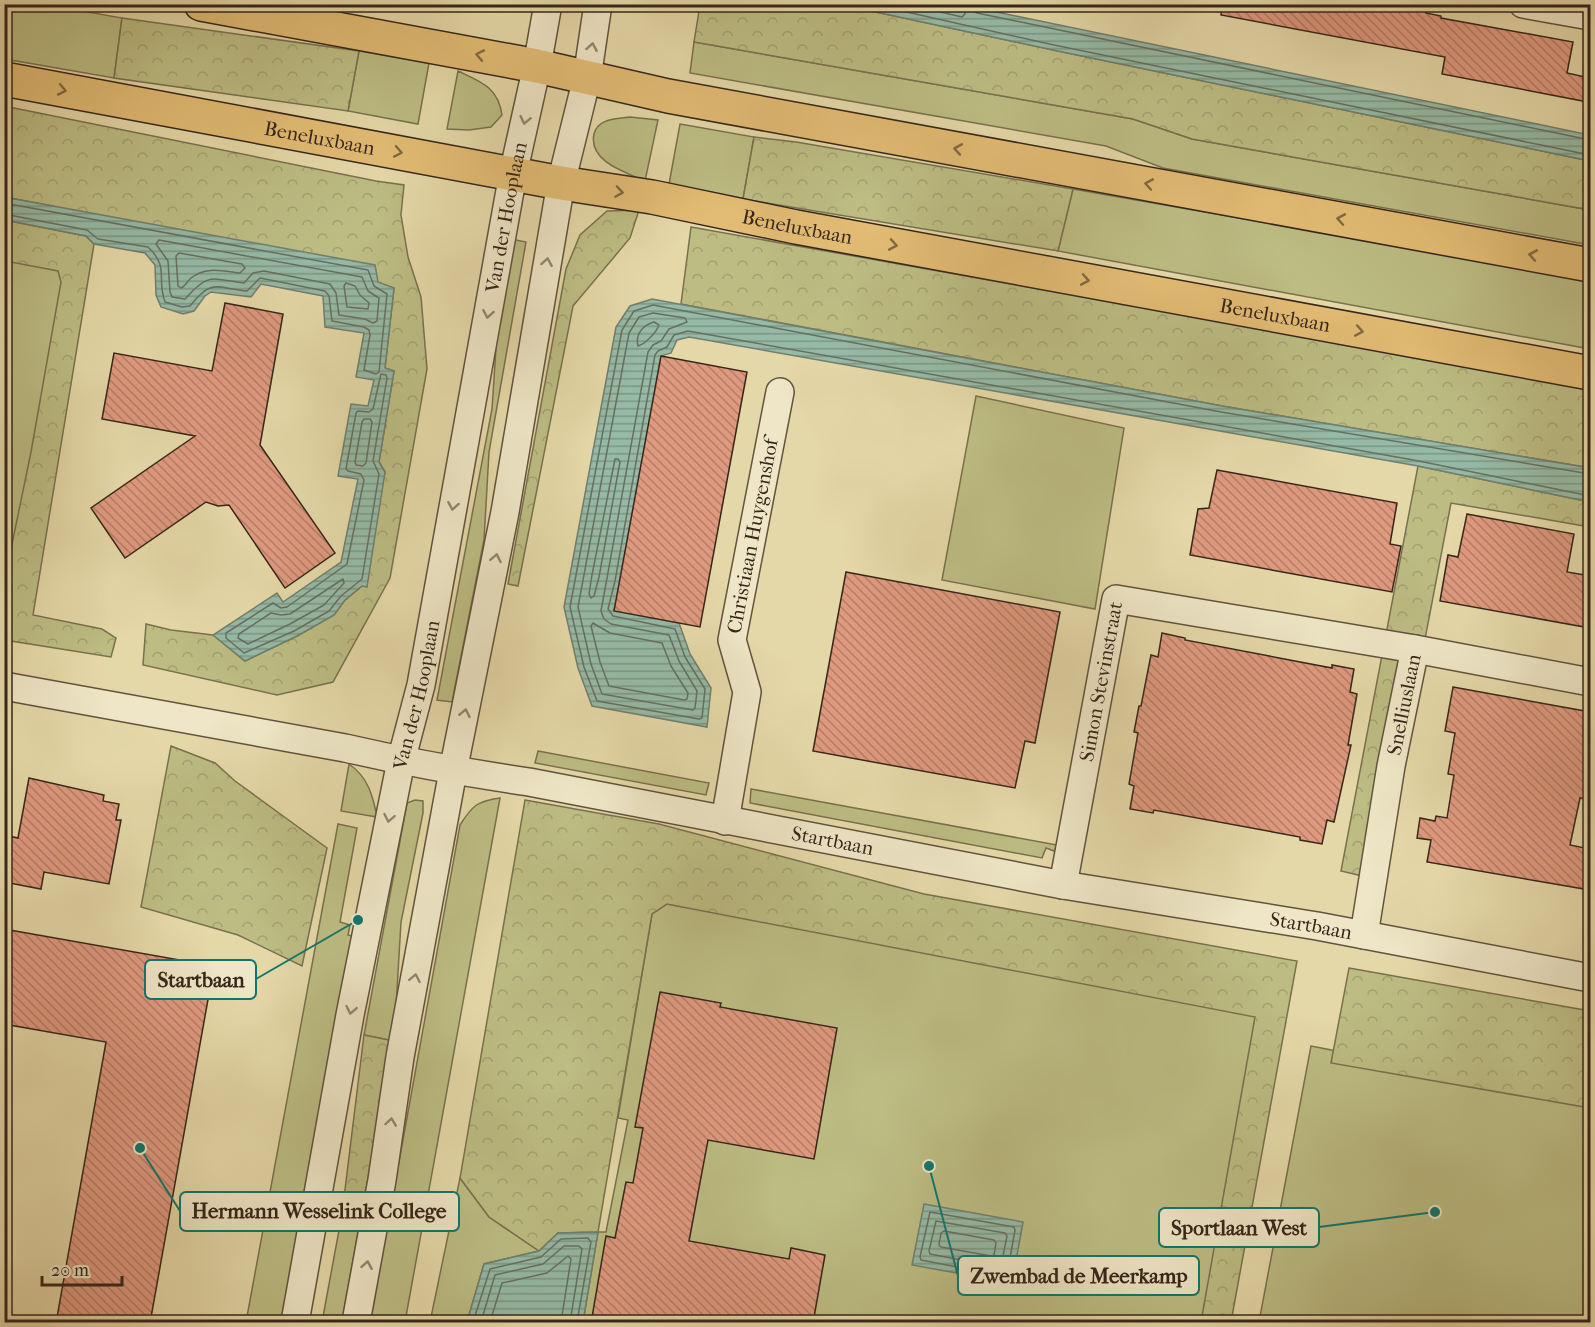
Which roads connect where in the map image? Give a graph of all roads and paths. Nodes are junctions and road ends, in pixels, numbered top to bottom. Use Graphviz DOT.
graph roads {
  1 [pos="201,4"];
  2 [pos="548,4"];
  3 [pos="598,4"];
  4 [pos="1523,4"];
  5 [pos="1590,16"];
  6 [pos="537,66"];
  7 [pos="587,78"];
  8 [pos="4,79"];
  9 [pos="513,174"];
  10 [pos="561,183"];
  11 [pos="1590,265"];
  12 [pos="1590,373"];
  13 [pos="780,392"];
  14 [pos="1415,650"];
  15 [pos="1590,682"];
  16 [pos="4,687"];
  17 [pos="401,761"];
  18 [pos="453,771"];
  19 [pos="725,821"];
  20 [pos="1064,885"];
  21 [pos="1364,935"];
  22 [pos="1590,978"];
  23 [pos="295,1323"];
  24 [pos="356,1323"];
  6 -- 1 [label="main road, one-way"];
  2 -- 6 [label="street, Van der Hooplaan"];
  7 -- 3 [label="street, one-way"];
  4 -- 5 [label="street"];
  6 -- 7 [label="main road"];
  6 -- 9 [label="street, Van der Hooplaan, one-way"];
  7 -- 10 [label="street"];
  11 -- 7 [label="main road, one-way"];
  8 -- 9 [label="main road, Beneluxbaan, one-way"];
  9 -- 10 [label="main road, Beneluxbaan"];
  9 -- 17 [label="street, Van der Hooplaan, one-way"];
  10 -- 12 [label="main road, Beneluxbaan, one-way"];
  18 -- 10 [label="street, one-way"];
  13 -- 19 [label="street, Christiaan Huygenshof"];
  14 -- 15 [label="street, Snelliuslaan"];
  14 -- 20 [label="street, Simon Stevinstraat"];
  14 -- 21 [label="street, Snelliuslaan"];
  16 -- 17 [label="street, Startbaan"];
  17 -- 18 [label="street, Startbaan"];
  17 -- 23 [label="street, Van der Hooplaan, one-way"];
  18 -- 19 [label="street, Startbaan"];
  24 -- 18 [label="street, one-way"];
  19 -- 20 [label="street, Startbaan"];
  20 -- 21 [label="street, Startbaan"];
  21 -- 22 [label="street, Startbaan"];
}
